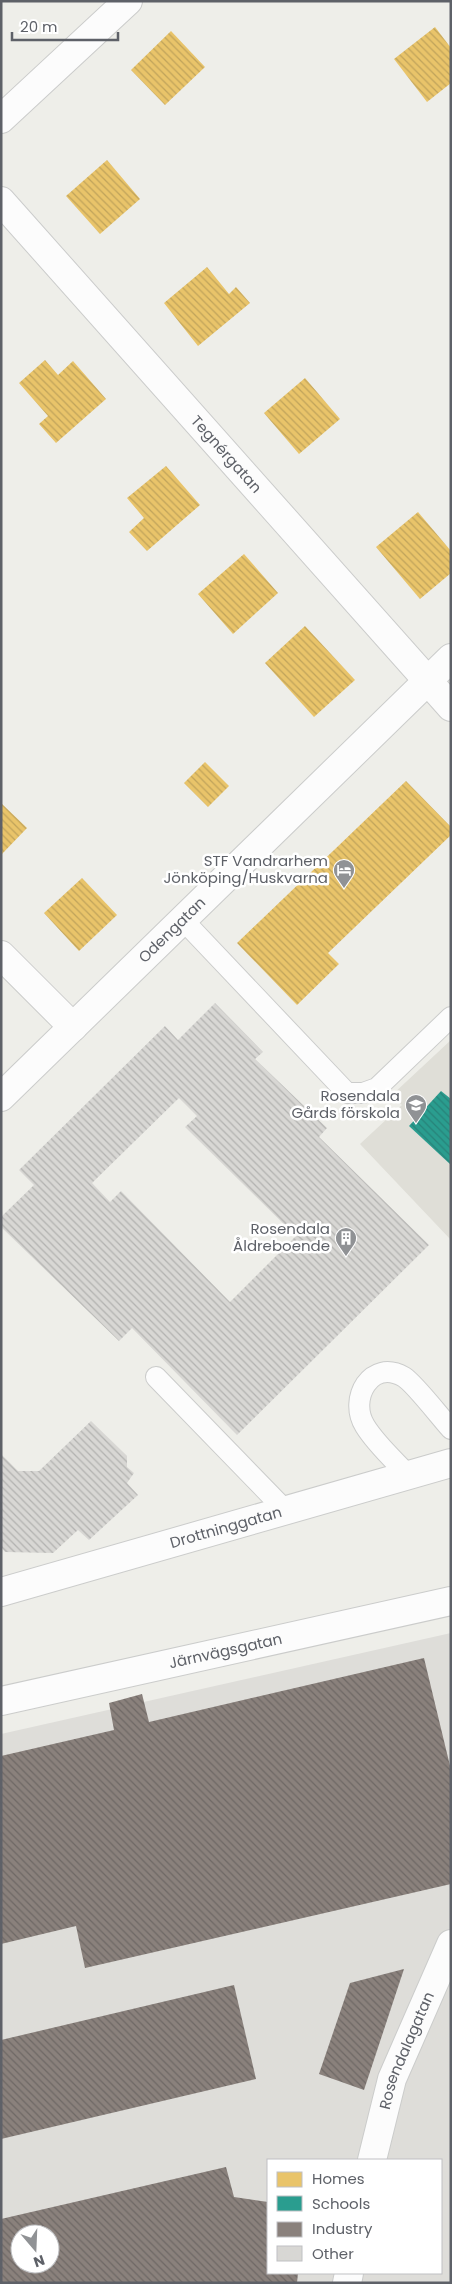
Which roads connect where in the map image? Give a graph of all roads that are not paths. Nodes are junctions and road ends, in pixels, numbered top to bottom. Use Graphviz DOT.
graph roads {
  1 [pos="128,1"];
  2 [pos="1,119"];
  3 [pos="1,201"];
  4 [pos="451,658"];
  5 [pos="428,683"];
  6 [pos="451,708"];
  7 [pos="183,920"];
  8 [pos="1,955"];
  9 [pos="451,1017"];
  10 [pos="73,1026"];
  11 [pos="1,1096"];
  12 [pos="156,1377"];
  13 [pos="451,1428"];
  14 [pos="451,1463"];
  15 [pos="408,1476"];
  16 [pos="286,1511"];
  17 [pos="1,1592"];
  18 [pos="451,1601"];
  19 [pos="1,1702"];
  20 [pos="451,1944"];
  21 [pos="372,2159"];
  1 -- 2 [label="street"];
  3 -- 5 [label="street, Tegnérgatan"];
  4 -- 5 [label="street, Odengatan"];
  5 -- 6 [label="street, Tegnérgatan"];
  5 -- 7 [label="street, Odengatan"];
  7 -- 9 [label="lane"];
  7 -- 10 [label="street, Odengatan"];
  8 -- 10 [label="street"];
  10 -- 11 [label="street, Odengatan"];
  12 -- 16 [label="lane"];
  13 -- 15 [label="lane"];
  14 -- 15 [label="street, Drottninggatan"];
  15 -- 16 [label="street, Drottninggatan"];
  16 -- 17 [label="street, Drottninggatan"];
  18 -- 19 [label="street, Järnvägsgatan"];
  20 -- 21 [label="street, Rosendalagatan"];
}
